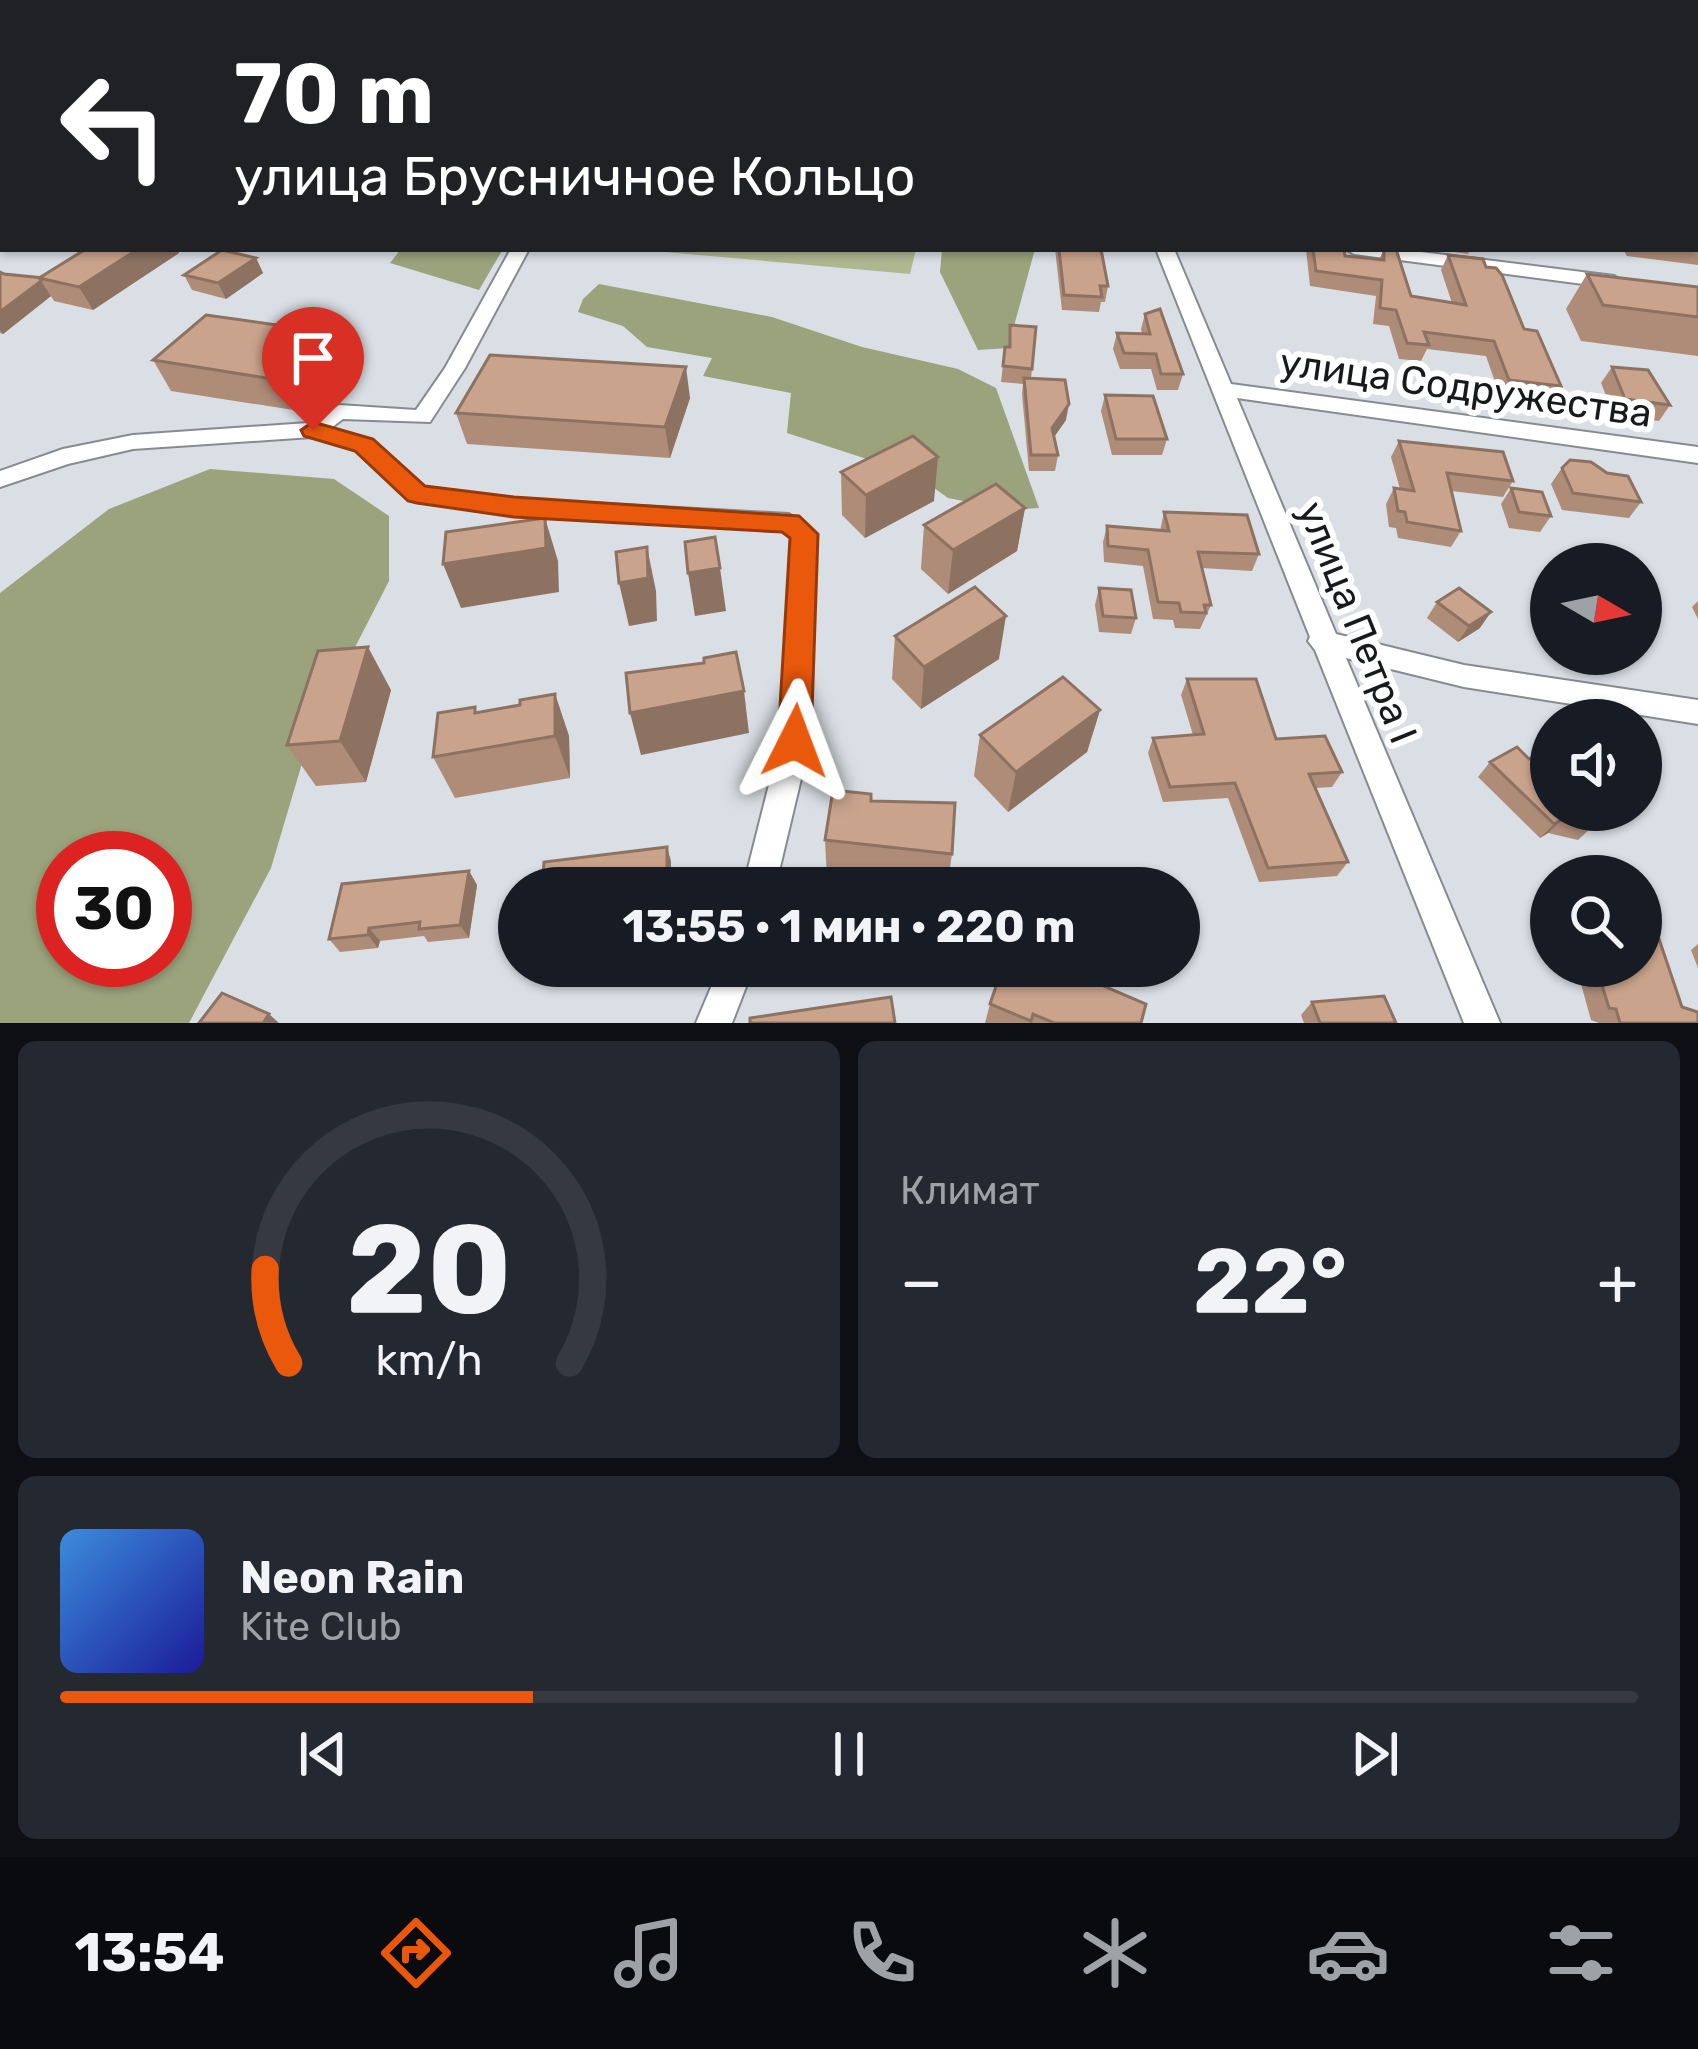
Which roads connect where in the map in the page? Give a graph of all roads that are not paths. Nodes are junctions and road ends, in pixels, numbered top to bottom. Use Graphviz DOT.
graph roads {
  1 [pos="518,252"];
  2 [pos="1166,252"];
  3 [pos="1378,252"];
  4 [pos="1629,284"];
  5 [pos="1223,390"];
  6 [pos="313,430"];
  7 [pos="1698,455"];
  8 [pos="0,479"];
  9 [pos="1322,641"];
  10 [pos="1698,712"];
  11 [pos="764,867"];
  12 [pos="728,987"];
  13 [pos="714,1023"];
  14 [pos="1482,1023"];
  1 -- 6 [label="street"];
  2 -- 5 [label="street, улица Петра I"];
  3 -- 4 [label="street"];
  5 -- 7 [label="street, улица Содружества"];
  5 -- 9 [label="street, улица Петра I"];
  6 -- 8 [label="street"];
  6 -- 11 [label="street"];
  9 -- 10 [label="street"];
  9 -- 14 [label="street, улица Петра I"];
  12 -- 13 [label="street"];
}
